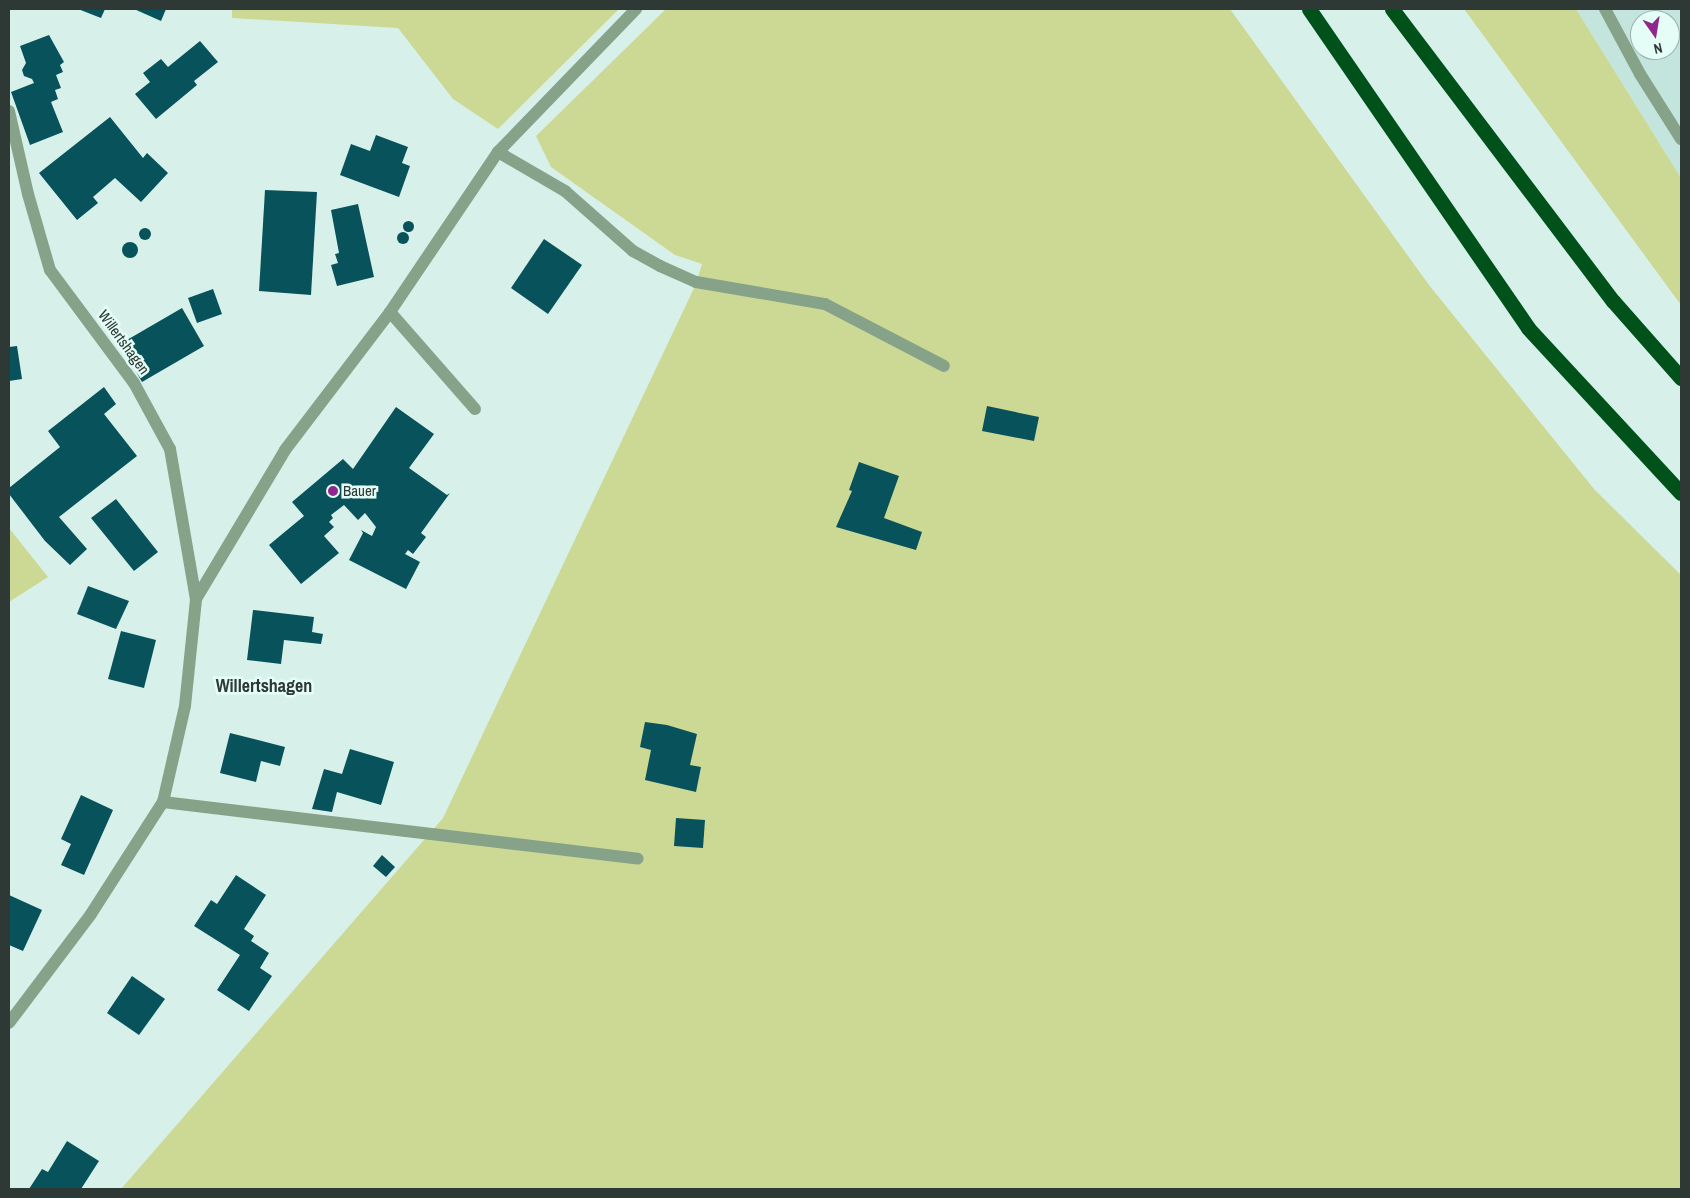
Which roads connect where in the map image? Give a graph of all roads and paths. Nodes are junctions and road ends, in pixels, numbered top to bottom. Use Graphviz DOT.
graph roads {
  1 [pos="636,9"];
  2 [pos="1310,9"];
  3 [pos="1392,9"];
  4 [pos="1605,9"];
  5 [pos="9,111"];
  6 [pos="1681,139"];
  7 [pos="498,152"];
  8 [pos="390,312"];
  9 [pos="944,366"];
  10 [pos="1681,378"];
  11 [pos="474,409"];
  12 [pos="1681,493"];
  13 [pos="196,599"];
  14 [pos="162,802"];
  15 [pos="638,859"];
  16 [pos="10,1017"];
  1 -- 7 [label="street"];
  2 -- 12 [label="highway"];
  3 -- 10 [label="highway"];
  4 -- 6 [label="street"];
  5 -- 13 [label="street, Willertshagen"];
  7 -- 8 [label="street"];
  7 -- 9 [label="street"];
  8 -- 11 [label="street"];
  8 -- 13 [label="street"];
  13 -- 14 [label="street"];
  14 -- 15 [label="street"];
  14 -- 16 [label="street"];
}
